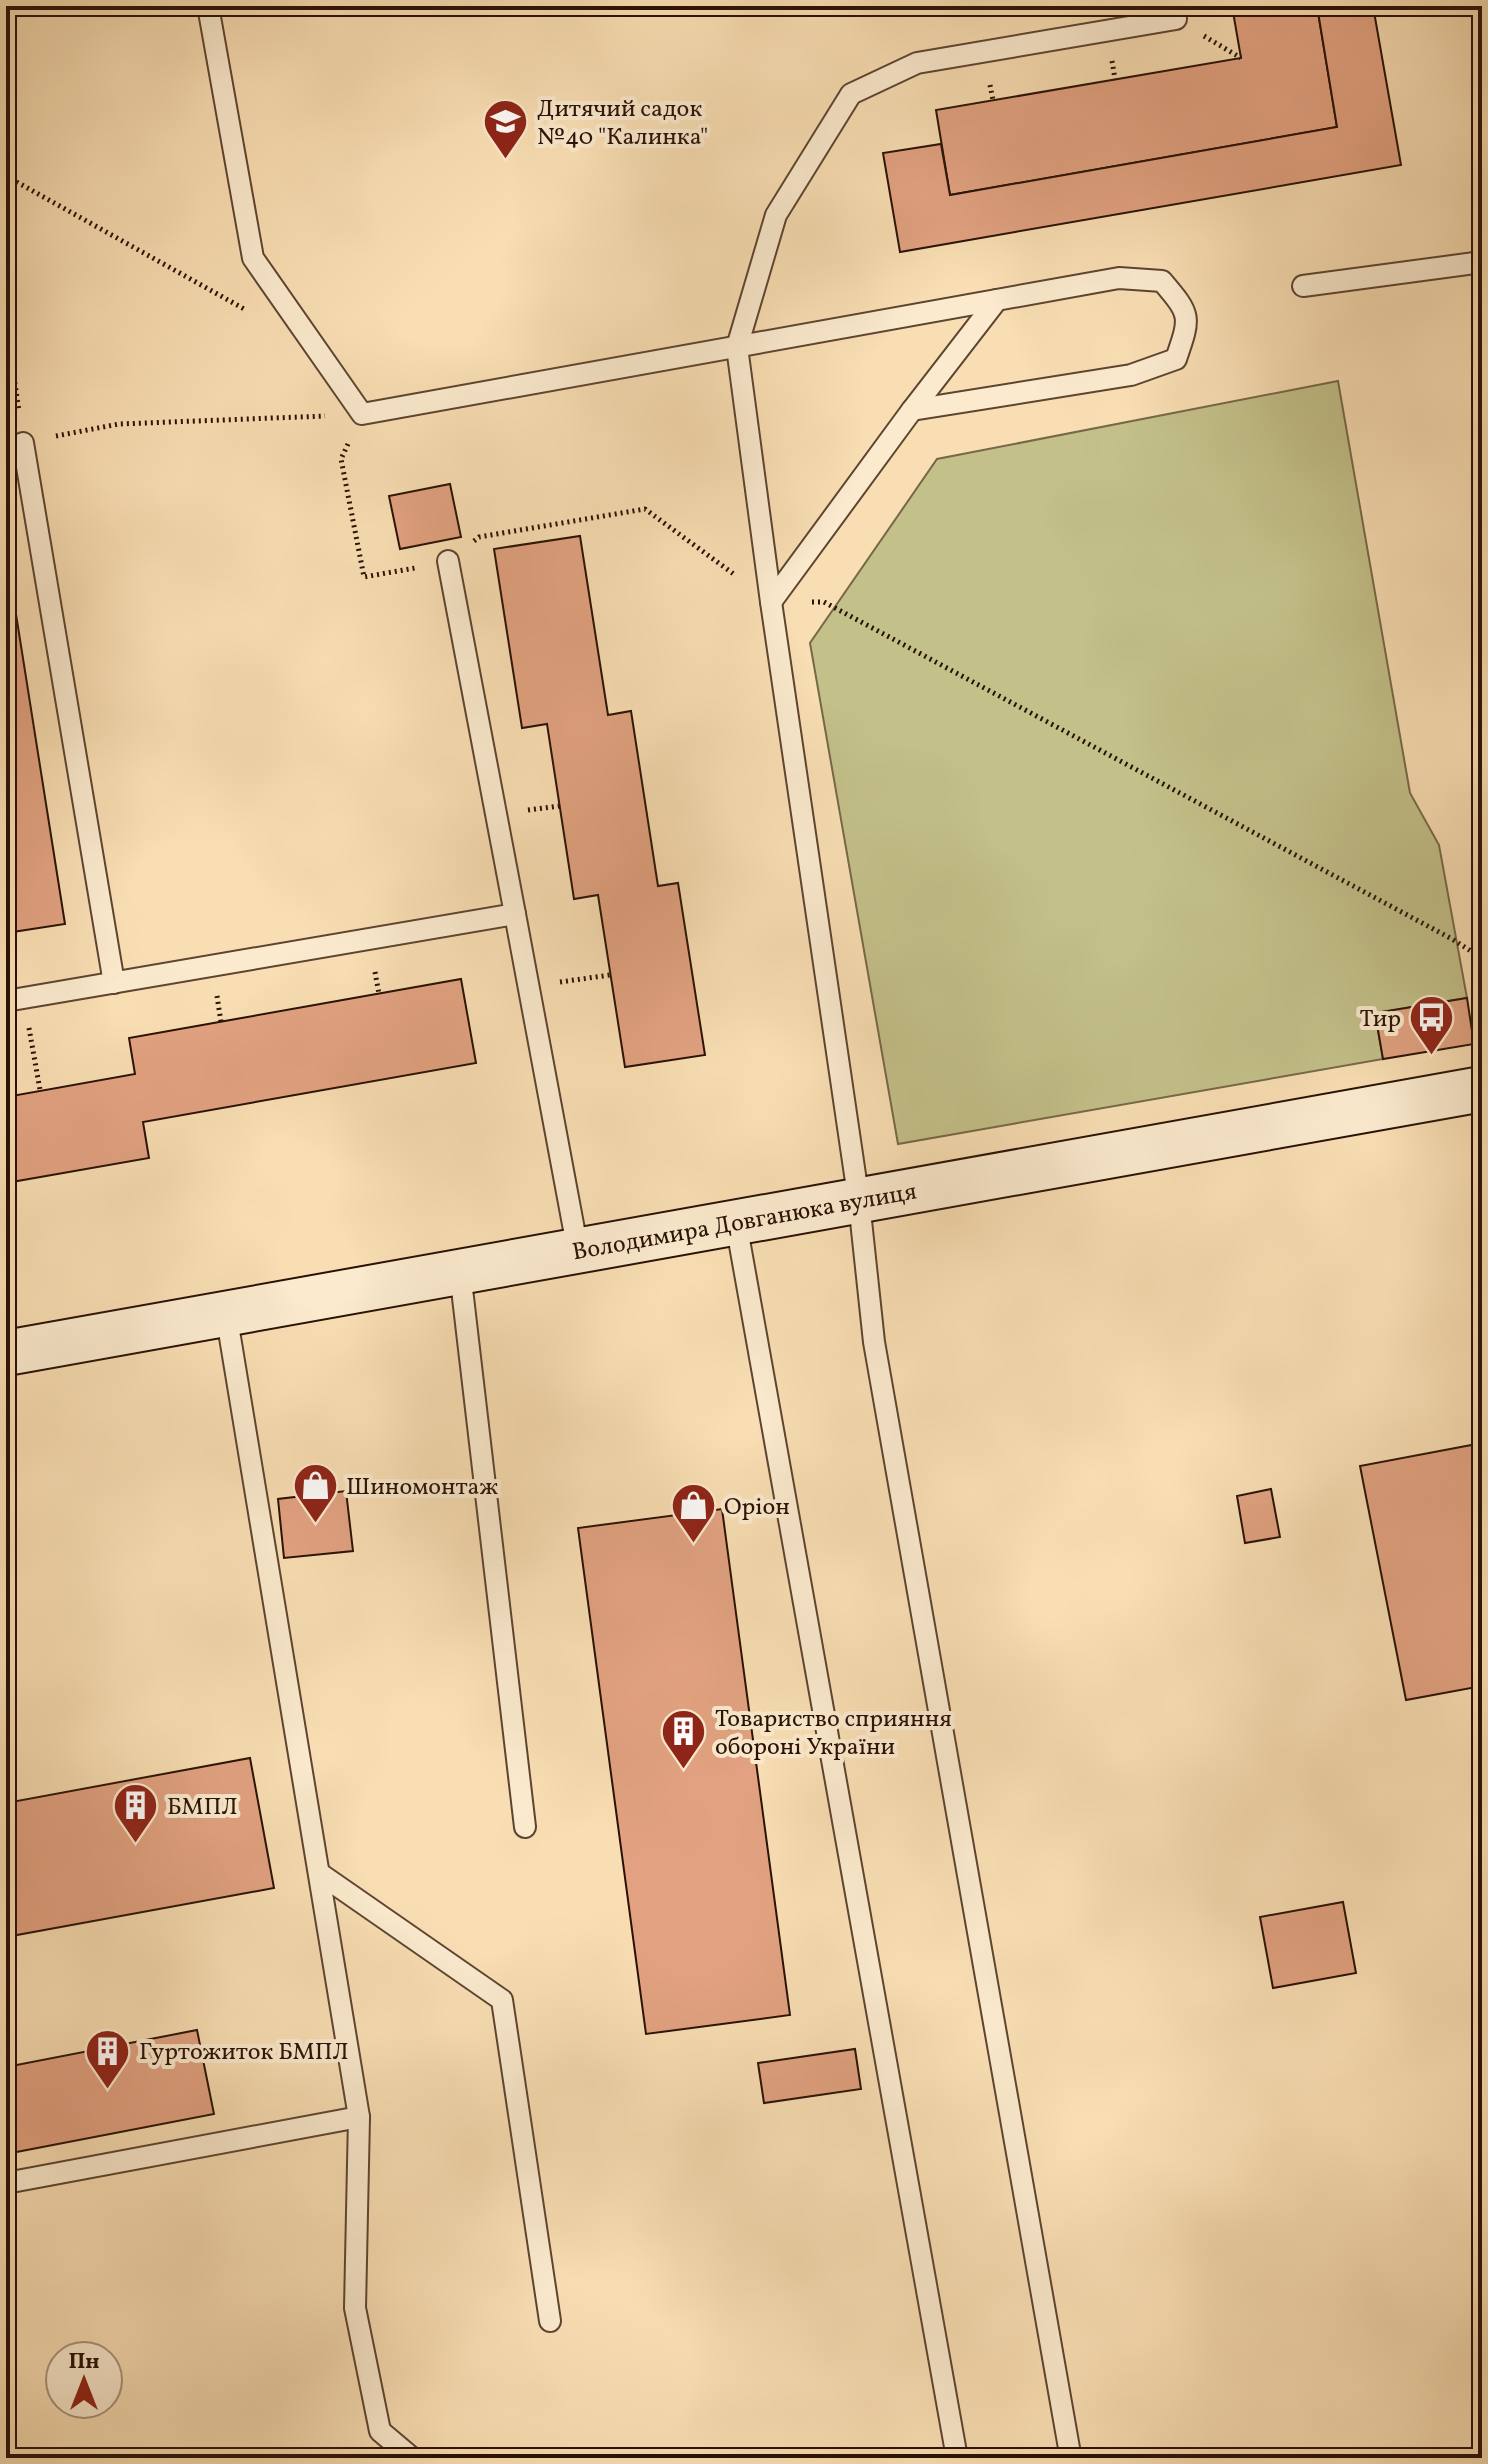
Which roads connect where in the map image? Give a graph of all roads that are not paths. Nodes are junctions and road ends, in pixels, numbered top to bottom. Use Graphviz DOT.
graph roads {
  1 [pos="208,6"];
  2 [pos="1175,12"];
  3 [pos="1482,262"];
  4 [pos="1303,286"];
  5 [pos="997,300"];
  6 [pos="737,347"];
  7 [pos="912,410"];
  8 [pos="23,443"];
  9 [pos="448,561"];
  10 [pos="771,602"];
  11 [pos="515,914"];
  12 [pos="114,983"];
  13 [pos="15,1000"];
  14 [pos="1482,1089"];
  15 [pos="859,1202"];
  16 [pos="736,1223"];
  17 [pos="578,1251"];
  18 [pos="460,1272"];
  19 [pos="226,1313"];
  20 [pos="6,1353"];
  21 [pos="525,1827"];
  22 [pos="319,1873"];
  23 [pos="359,2117"];
  24 [pos="6,2183"];
  25 [pos="550,2321"];
  26 [pos="1069,2448"];
  27 [pos="412,2458"];
  28 [pos="957,2458"];
  1 -- 6 [label="lane"];
  2 -- 6 [label="lane"];
  3 -- 4 [label="lane"];
  5 -- 6 [label="lane"];
  5 -- 7 [label="lane"];
  5 -- 7 [label="lane"];
  6 -- 10 [label="lane"];
  7 -- 10 [label="lane"];
  8 -- 12 [label="lane"];
  9 -- 11 [label="lane"];
  10 -- 15 [label="lane"];
  11 -- 12 [label="lane"];
  11 -- 17 [label="lane"];
  12 -- 13 [label="lane"];
  14 -- 15 [label="main road, Володимира Довганюка вулиця"];
  15 -- 16 [label="main road, Володимира Довганюка вулиця"];
  15 -- 26 [label="lane"];
  16 -- 17 [label="main road, Володимира Довганюка вулиця"];
  16 -- 28 [label="lane"];
  17 -- 18 [label="main road, Володимира Довганюка вулиця"];
  18 -- 19 [label="main road, Володимира Довганюка вулиця"];
  18 -- 21 [label="lane"];
  19 -- 20 [label="main road, Володимира Довганюка вулиця"];
  19 -- 22 [label="lane"];
  22 -- 23 [label="lane"];
  22 -- 25 [label="lane"];
  23 -- 24 [label="lane"];
  23 -- 27 [label="lane"];
}
